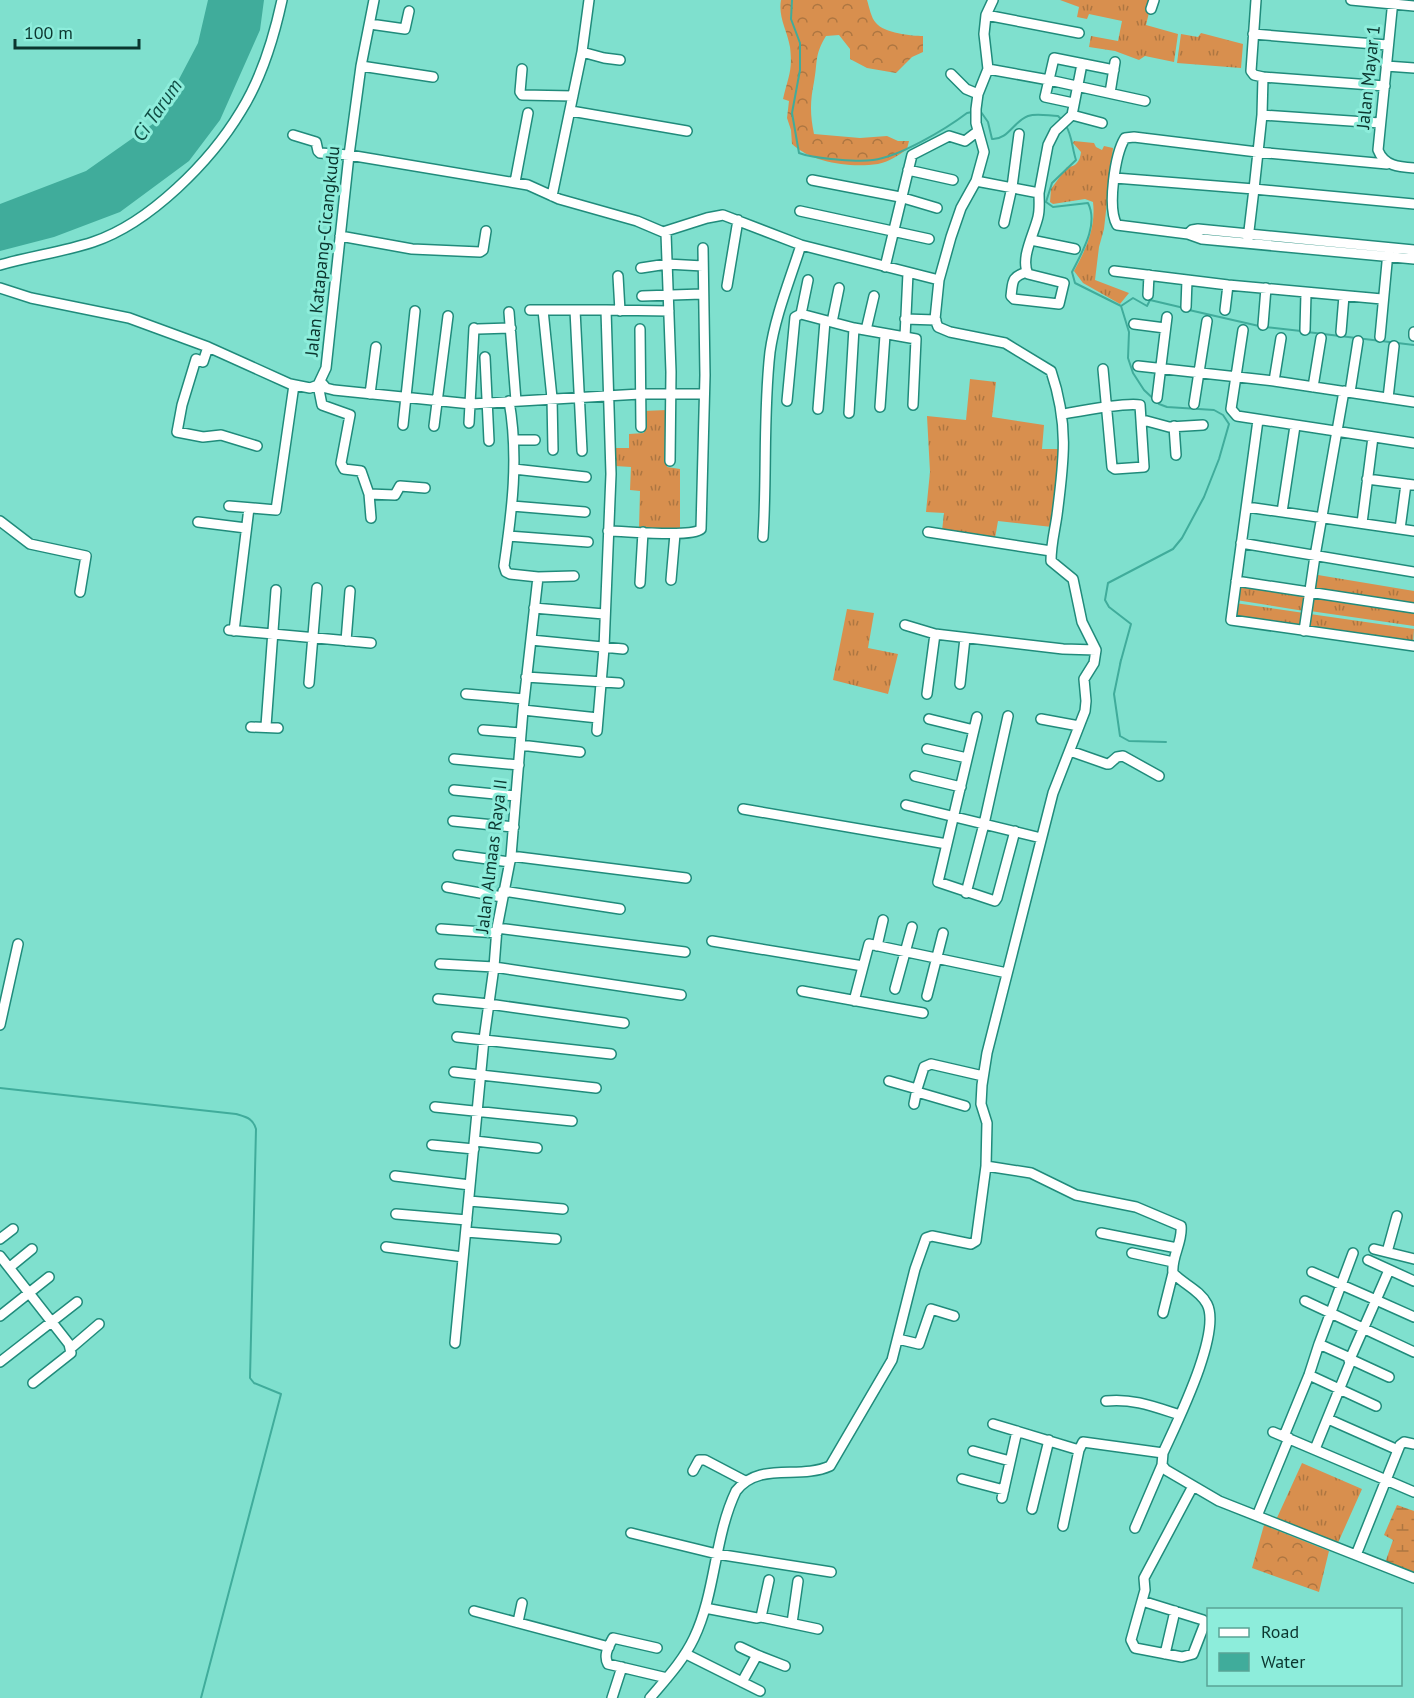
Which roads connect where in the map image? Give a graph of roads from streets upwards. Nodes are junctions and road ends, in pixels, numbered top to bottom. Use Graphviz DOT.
graph roads {
  1 [pos="282,0"];
  2 [pos="374,0"];
  3 [pos="589,0"];
  4 [pos="993,0"];
  5 [pos="1256,0"];
  6 [pos="1352,0"];
  7 [pos="1392,2"];
  8 [pos="1414,6"];
  9 [pos="409,11"];
  10 [pos="986,15"];
  11 [pos="370,24"];
  12 [pos="1079,33"];
  13 [pos="1253,34"];
  14 [pos="1387,45"];
  15 [pos="582,52"];
  16 [pos="620,60"];
  17 [pos="1082,63"];
  18 [pos="361,66"];
  19 [pos="1386,66"];
  20 [pos="1414,68"];
  21 [pos="522,69"];
  22 [pos="988,69"];
  23 [pos="951,74"];
  24 [pos="1263,76"];
  25 [pos="433,77"];
  26 [pos="1049,80"];
  27 [pos="1077,86"];
  28 [pos="1385,86"];
  29 [pos="1110,93"];
  30 [pos="978,94"];
  31 [pos="573,96"];
  32 [pos="1045,97"];
  33 [pos="1145,101"];
  34 [pos="1073,103"];
  35 [pos="1042,108"];
  36 [pos="571,111"];
  37 [pos="528,113"];
  38 [pos="1262,115"];
  39 [pos="1070,117"];
  40 [pos="1102,123"];
  41 [pos="1380,123"];
  42 [pos="687,131"];
  43 [pos="978,131"];
  44 [pos="1019,134"];
  45 [pos="293,135"];
  46 [pos="1257,152"];
  47 [pos="349,155"];
  48 [pos="1387,164"];
  49 [pos="1414,168"];
  50 [pos="908,170"];
  51 [pos="1115,178"];
  52 [pos="812,180"];
  53 [pos="952,180"];
  54 [pos="976,181"];
  55 [pos="515,182"];
  56 [pos="1012,187"];
  57 [pos="1254,189"];
  58 [pos="1039,193"];
  59 [pos="552,196"];
  60 [pos="900,197"];
  61 [pos="1414,204"];
  62 [pos="937,208"];
  63 [pos="800,211"];
  64 [pos="738,220"];
  65 [pos="1004,223"];
  66 [pos="486,231"];
  67 [pos="893,232"];
  68 [pos="666,233"];
  69 [pos="1188,234"];
  70 [pos="1249,234"];
  71 [pos="340,236"];
  72 [pos="929,239"];
  73 [pos="1031,240"];
  74 [pos="1248,244"];
  75 [pos="801,245"];
  76 [pos="703,249"];
  77 [pos="1075,249"];
  78 [pos="1414,250"];
  79 [pos="1388,252"];
  80 [pos="1414,259"];
  81 [pos="667,264"];
  82 [pos="0,265"];
  83 [pos="703,266"];
  84 [pos="885,267"];
  85 [pos="641,268"];
  86 [pos="1114,271"];
  87 [pos="1027,272"];
  88 [pos="908,273"];
  89 [pos="1149,275"];
  90 [pos="618,276"];
  91 [pos="808,280"];
  92 [pos="939,280"];
  93 [pos="1187,280"];
  94 [pos="1227,285"];
  95 [pos="727,286"];
  96 [pos="0,288"];
  97 [pos="839,288"];
  98 [pos="1266,288"];
  99 [pos="1306,293"];
  100 [pos="702,294"];
  101 [pos="668,295"];
  102 [pos="1148,295"];
  103 [pos="642,296"];
  104 [pos="874,296"];
  105 [pos="1344,296"];
  106 [pos="1382,299"];
  107 [pos="1185,307"];
  108 [pos="415,310"];
  109 [pos="530,310"];
  110 [pos="543,310"];
  111 [pos="575,310"];
  112 [pos="606,310"];
  113 [pos="620,310"];
  114 [pos="1225,310"];
  115 [pos="669,311"];
  116 [pos="509,312"];
  117 [pos="801,315"];
  118 [pos="448,316"];
  119 [pos="1167,317"];
  120 [pos="905,319"];
  121 [pos="936,320"];
  122 [pos="829,321"];
  123 [pos="1207,321"];
  124 [pos="1134,324"];
  125 [pos="1263,325"];
  126 [pos="511,328"];
  127 [pos="854,328"];
  128 [pos="1165,328"];
  129 [pos="640,329"];
  130 [pos="866,330"];
  131 [pos="1243,330"];
  132 [pos="1305,330"];
  133 [pos="1341,332"];
  134 [pos="885,335"];
  135 [pos="905,337"];
  136 [pos="1380,337"];
  137 [pos="1281,338"];
  138 [pos="1321,338"];
  139 [pos="1358,341"];
  140 [pos="1394,346"];
  141 [pos="208,348"];
  142 [pos="376,348"];
  143 [pos="485,357"];
  144 [pos="1137,366"];
  145 [pos="1162,368"];
  146 [pos="1103,369"];
  147 [pos="1198,372"];
  148 [pos="1237,376"];
  149 [pos="1274,381"];
  150 [pos="319,383"];
  151 [pos="294,385"];
  152 [pos="1313,387"];
  153 [pos="1347,392"];
  154 [pos="670,393"];
  155 [pos="370,394"];
  156 [pos="640,394"];
  157 [pos="703,394"];
  158 [pos="610,395"];
  159 [pos="579,397"];
  160 [pos="406,398"];
  161 [pos="552,398"];
  162 [pos="1157,398"];
  163 [pos="1388,398"];
  164 [pos="437,401"];
  165 [pos="512,401"];
  166 [pos="787,401"];
  167 [pos="1414,402"];
  168 [pos="487,403"];
  169 [pos="471,404"];
  170 [pos="1194,404"];
  171 [pos="913,405"];
  172 [pos="880,407"];
  173 [pos="1108,408"];
  174 [pos="818,409"];
  175 [pos="849,413"];
  176 [pos="1063,414"];
  177 [pos="1143,420"];
  178 [pos="1258,420"];
  179 [pos="469,423"];
  180 [pos="403,425"];
  181 [pos="1203,425"];
  182 [pos="434,426"];
  183 [pos="1174,426"];
  184 [pos="1295,426"];
  185 [pos="641,427"];
  186 [pos="1336,432"];
  187 [pos="1373,437"];
  188 [pos="515,440"];
  189 [pos="535,440"];
  190 [pos="489,441"];
  191 [pos="1414,443"];
  192 [pos="257,446"];
  193 [pos="553,450"];
  194 [pos="582,451"];
  195 [pos="1176,455"];
  196 [pos="670,461"];
  197 [pos="514,469"];
  198 [pos="586,477"];
  199 [pos="1368,479"];
  200 [pos="1410,485"];
  201 [pos="425,488"];
  202 [pos="369,494"];
  203 [pos="229,506"];
  204 [pos="512,506"];
  205 [pos="1248,507"];
  206 [pos="249,508"];
  207 [pos="585,512"];
  208 [pos="1282,512"];
  209 [pos="1321,517"];
  210 [pos="371,518"];
  211 [pos="0,521"];
  212 [pos="198,522"];
  213 [pos="1362,523"];
  214 [pos="246,528"];
  215 [pos="1400,529"];
  216 [pos="608,531"];
  217 [pos="928,531"];
  218 [pos="1414,531"];
  219 [pos="643,532"];
  220 [pos="675,534"];
  221 [pos="508,536"];
  222 [pos="763,537"];
  223 [pos="588,542"];
  224 [pos="1241,543"];
  225 [pos="1051,551"];
  226 [pos="1315,556"];
  227 [pos="1414,572"];
  228 [pos="574,576"];
  229 [pos="538,577"];
  230 [pos="671,580"];
  231 [pos="1236,580"];
  232 [pos="640,583"];
  233 [pos="317,588"];
  234 [pos="276,590"];
  235 [pos="350,591"];
  236 [pos="80,592"];
  237 [pos="1310,593"];
  238 [pos="534,608"];
  239 [pos="1414,608"];
  240 [pos="604,614"];
  241 [pos="905,625"];
  242 [pos="1304,631"];
  243 [pos="274,634"];
  244 [pos="935,634"];
  245 [pos="312,638"];
  246 [pos="965,638"];
  247 [pos="531,640"];
  248 [pos="345,641"];
  249 [pos="371,643"];
  250 [pos="1414,646"];
  251 [pos="604,648"];
  252 [pos="623,649"];
  253 [pos="1096,650"];
  254 [pos="526,677"];
  255 [pos="601,682"];
  256 [pos="309,683"];
  257 [pos="619,683"];
  258 [pos="960,684"];
  259 [pos="466,694"];
  260 [pos="927,694"];
  261 [pos="524,699"];
  262 [pos="523,711"];
  263 [pos="1008,716"];
  264 [pos="977,717"];
  265 [pos="598,718"];
  266 [pos="929,719"];
  267 [pos="1041,719"];
  268 [pos="266,726"];
  269 [pos="1079,726"];
  270 [pos="251,728"];
  271 [pos="279,728"];
  272 [pos="483,730"];
  273 [pos="974,730"];
  274 [pos="597,731"];
  275 [pos="521,733"];
  276 [pos="520,745"];
  277 [pos="927,749"];
  278 [pos="1070,751"];
  279 [pos="580,752"];
  280 [pos="967,758"];
  281 [pos="454,759"];
  282 [pos="519,765"];
  283 [pos="915,776"];
  284 [pos="1159,776"];
  285 [pos="961,787"];
  286 [pos="454,790"];
  287 [pos="516,796"];
  288 [pos="906,805"];
  289 [pos="743,809"];
  290 [pos="954,816"];
  291 [pos="453,820"];
  292 [pos="984,824"];
  293 [pos="514,827"];
  294 [pos="1014,831"];
  295 [pos="1041,838"];
  296 [pos="947,844"];
  297 [pos="458,855"];
  298 [pos="511,859"];
  299 [pos="686,878"];
  300 [pos="447,887"];
  301 [pos="966,893"];
  302 [pos="503,894"];
  303 [pos="620,909"];
  304 [pos="883,920"];
  305 [pos="912,927"];
  306 [pos="441,929"];
  307 [pos="497,931"];
  308 [pos="943,933"];
  309 [pos="712,941"];
  310 [pos="18,944"];
  311 [pos="877,946"];
  312 [pos="905,951"];
  313 [pos="685,952"];
  314 [pos="938,958"];
  315 [pos="440,964"];
  316 [pos="863,966"];
  317 [pos="494,967"];
  318 [pos="1007,973"];
  319 [pos="895,989"];
  320 [pos="802,991"];
  321 [pos="681,995"];
  322 [pos="927,996"];
  323 [pos="438,999"];
  324 [pos="854,1001"];
  325 [pos="489,1004"];
  326 [pos="923,1013"];
  327 [pos="624,1023"];
  328 [pos="0,1025"];
  329 [pos="457,1036"];
  330 [pos="484,1039"];
  331 [pos="611,1054"];
  332 [pos="454,1072"];
  333 [pos="481,1075"];
  334 [pos="983,1076"];
  335 [pos="889,1081"];
  336 [pos="596,1088"];
  337 [pos="917,1090"];
  338 [pos="914,1104"];
  339 [pos="965,1106"];
  340 [pos="435,1107"];
  341 [pos="478,1110"];
  342 [pos="572,1121"];
  343 [pos="432,1145"];
  344 [pos="474,1145"];
  345 [pos="537,1148"];
  346 [pos="986,1166"];
  347 [pos="395,1176"];
  348 [pos="470,1185"];
  349 [pos="469,1201"];
  350 [pos="563,1209"];
  351 [pos="396,1214"];
  352 [pos="1397,1216"];
  353 [pos="467,1220"];
  354 [pos="13,1229"];
  355 [pos="466,1232"];
  356 [pos="1101,1233"];
  357 [pos="0,1239"];
  358 [pos="556,1239"];
  359 [pos="386,1246"];
  360 [pos="1177,1248"];
  361 [pos="32,1249"];
  362 [pos="1374,1249"];
  363 [pos="1387,1252"];
  364 [pos="1132,1253"];
  365 [pos="1353,1253"];
  366 [pos="0,1256"];
  367 [pos="463,1257"];
  368 [pos="1414,1258"];
  369 [pos="1368,1260"];
  370 [pos="1173,1262"];
  371 [pos="10,1267"];
  372 [pos="1389,1270"];
  373 [pos="1312,1272"];
  374 [pos="1173,1273"];
  375 [pos="49,1277"];
  376 [pos="1413,1278"];
  377 [pos="1342,1285"];
  378 [pos="28,1293"];
  379 [pos="1376,1300"];
  380 [pos="1305,1301"];
  381 [pos="76,1302"];
  382 [pos="1163,1313"];
  383 [pos="1330,1313"];
  384 [pos="0,1316"];
  385 [pos="954,1316"];
  386 [pos="1414,1317"];
  387 [pos="50,1322"];
  388 [pos="99,1324"];
  389 [pos="1363,1329"];
  390 [pos="898,1339"];
  391 [pos="455,1343"];
  392 [pos="1319,1344"];
  393 [pos="71,1348"];
  394 [pos="1414,1352"];
  395 [pos="1350,1359"];
  396 [pos="0,1362"];
  397 [pos="1309,1375"];
  398 [pos="1389,1377"];
  399 [pos="33,1383"];
  400 [pos="1340,1389"];
  401 [pos="1106,1401"];
  402 [pos="1376,1406"];
  403 [pos="1180,1415"];
  404 [pos="1328,1419"];
  405 [pos="993,1424"];
  406 [pos="1017,1431"];
  407 [pos="1273,1432"];
  408 [pos="1287,1437"];
  409 [pos="1049,1440"];
  410 [pos="1414,1444"];
  411 [pos="1315,1449"];
  412 [pos="1079,1450"];
  413 [pos="1398,1450"];
  414 [pos="973,1451"];
  415 [pos="1163,1453"];
  416 [pos="1010,1461"];
  417 [pos="1162,1465"];
  418 [pos="693,1471"];
  419 [pos="962,1479"];
  420 [pos="1386,1480"];
  421 [pos="745,1481"];
  422 [pos="1193,1486"];
  423 [pos="1414,1492"];
  424 [pos="1032,1509"];
  425 [pos="1257,1516"];
  426 [pos="1063,1526"];
  427 [pos="1135,1528"];
  428 [pos="632,1533"];
  429 [pos="717,1554"];
  430 [pos="1356,1555"];
  431 [pos="831,1572"];
  432 [pos="1414,1578"];
  433 [pos="769,1580"];
  434 [pos="798,1581"];
  435 [pos="1142,1601"];
  436 [pos="522,1603"];
  437 [pos="705,1608"];
  438 [pos="474,1611"];
  439 [pos="1175,1611"];
  440 [pos="761,1617"];
  441 [pos="518,1622"];
  442 [pos="792,1623"];
  443 [pos="818,1629"];
  444 [pos="609,1647"];
  445 [pos="740,1647"];
  446 [pos="657,1648"];
  447 [pos="1165,1653"];
  448 [pos="686,1654"];
  449 [pos="757,1655"];
  450 [pos="785,1666"];
  451 [pos="622,1667"];
  452 [pos="667,1678"];
  453 [pos="742,1682"];
  454 [pos="760,1691"];
  455 [pos="612,1698"];
  456 [pos="650,1698"];
  1 -- 82 [label="street"];
  2 -- 11 [label="street, Jalan Katapang-Cicangkudu"];
  3 -- 15 [label="street"];
  4 -- 10 [label="street"];
  5 -- 13 [label="street"];
  6 -- 7 [label="street"];
  7 -- 8 [label="street"];
  7 -- 14 [label="street, Jalan Mayar 1"];
  9 -- 11 [label="street"];
  10 -- 12 [label="street"];
  10 -- 22 [label="street"];
  11 -- 18 [label="street, Jalan Katapang-Cicangkudu"];
  13 -- 14 [label="street"];
  13 -- 24 [label="street"];
  14 -- 19 [label="street, Jalan Mayar 1"];
  15 -- 16 [label="street"];
  15 -- 31 [label="street"];
  17 -- 26 [label="street"];
  17 -- 27 [label="street"];
  17 -- 29 [label="street"];
  18 -- 25 [label="street"];
  18 -- 47 [label="street, Jalan Katapang-Cicangkudu"];
  19 -- 20 [label="street"];
  19 -- 28 [label="street, Jalan Mayar 1"];
  21 -- 31 [label="street"];
  22 -- 26 [label="street"];
  22 -- 30 [label="street"];
  23 -- 30 [label="street"];
  24 -- 28 [label="street"];
  24 -- 38 [label="street"];
  26 -- 27 [label="street"];
  26 -- 32 [label="street"];
  27 -- 29 [label="street"];
  27 -- 34 [label="street"];
  28 -- 41 [label="street, Jalan Mayar 1"];
  29 -- 33 [label="street"];
  30 -- 43 [label="street"];
  31 -- 36 [label="street"];
  32 -- 34 [label="street"];
  32 -- 35 [label="street"];
  34 -- 39 [label="street"];
  36 -- 42 [label="street"];
  36 -- 59 [label="street"];
  37 -- 55 [label="street"];
  38 -- 41 [label="street"];
  38 -- 46 [label="street"];
  39 -- 40 [label="street"];
  39 -- 58 [label="street"];
  41 -- 48 [label="street, Jalan Mayar 1"];
  43 -- 50 [label="street"];
  43 -- 54 [label="street"];
  44 -- 56 [label="street"];
  45 -- 47 [label="street"];
  46 -- 48 [label="street"];
  46 -- 51 [label="street"];
  46 -- 57 [label="street"];
  47 -- 55 [label="street"];
  47 -- 71 [label="street, Jalan Katapang-Cicangkudu"];
  48 -- 49 [label="street"];
  50 -- 53 [label="street"];
  50 -- 60 [label="street"];
  51 -- 57 [label="street"];
  51 -- 69 [label="street"];
  52 -- 60 [label="street"];
  54 -- 56 [label="street"];
  54 -- 92 [label="street"];
  55 -- 59 [label="street"];
  56 -- 58 [label="street"];
  56 -- 65 [label="street"];
  57 -- 61 [label="street"];
  57 -- 70 [label="street"];
  58 -- 73 [label="street"];
  59 -- 68 [label="street"];
  60 -- 62 [label="street"];
  60 -- 67 [label="street"];
  63 -- 67 [label="street"];
  64 -- 68 [label="street"];
  64 -- 75 [label="street"];
  64 -- 95 [label="street"];
  66 -- 71 [label="street"];
  67 -- 72 [label="street"];
  67 -- 84 [label="street"];
  68 -- 81 [label="street"];
  69 -- 70 [label="street"];
  69 -- 74 [label="street"];
  70 -- 74 [label="street"];
  70 -- 79 [label="street"];
  71 -- 150 [label="street, Jalan Katapang-Cicangkudu"];
  73 -- 77 [label="street"];
  73 -- 87 [label="street"];
  74 -- 79 [label="street"];
  75 -- 84 [label="street"];
  75 -- 222 [label="street"];
  76 -- 83 [label="street"];
  78 -- 79 [label="street"];
  79 -- 80 [label="street"];
  79 -- 106 [label="street"];
  81 -- 83 [label="street"];
  81 -- 85 [label="street"];
  81 -- 101 [label="street"];
  83 -- 100 [label="street"];
  84 -- 88 [label="street"];
  86 -- 89 [label="street"];
  87 -- 87 [label="street"];
  88 -- 92 [label="street"];
  88 -- 120 [label="street"];
  89 -- 93 [label="street"];
  89 -- 102 [label="street"];
  90 -- 113 [label="street"];
  91 -- 117 [label="street"];
  92 -- 121 [label="street"];
  93 -- 94 [label="street"];
  93 -- 107 [label="street"];
  94 -- 98 [label="street"];
  94 -- 114 [label="street"];
  96 -- 141 [label="street"];
  97 -- 122 [label="street"];
  98 -- 99 [label="street"];
  98 -- 125 [label="street"];
  99 -- 105 [label="street"];
  99 -- 132 [label="street"];
  100 -- 101 [label="street"];
  100 -- 157 [label="street"];
  101 -- 103 [label="street"];
  101 -- 115 [label="street"];
  104 -- 130 [label="street"];
  105 -- 106 [label="street"];
  105 -- 133 [label="street"];
  106 -- 136 [label="street"];
  108 -- 160 [label="street"];
  109 -- 110 [label="street"];
  110 -- 111 [label="street"];
  110 -- 161 [label="street"];
  111 -- 112 [label="street"];
  111 -- 159 [label="street"];
  112 -- 113 [label="street"];
  112 -- 158 [label="street"];
  113 -- 115 [label="street"];
  115 -- 154 [label="street"];
  116 -- 126 [label="street"];
  117 -- 122 [label="street"];
  117 -- 166 [label="street"];
  118 -- 164 [label="street"];
  119 -- 128 [label="street"];
  120 -- 121 [label="street"];
  120 -- 135 [label="street"];
  121 -- 176 [label="street"];
  122 -- 127 [label="street"];
  122 -- 174 [label="street"];
  123 -- 147 [label="street"];
  124 -- 128 [label="street"];
  126 -- 165 [label="street"];
  126 -- 169 [label="street"];
  127 -- 130 [label="street"];
  127 -- 175 [label="street"];
  128 -- 145 [label="street"];
  129 -- 156 [label="street"];
  130 -- 134 [label="street"];
  131 -- 148 [label="street"];
  134 -- 135 [label="street"];
  134 -- 172 [label="street"];
  135 -- 171 [label="street"];
  137 -- 149 [label="street"];
  138 -- 152 [label="street"];
  139 -- 153 [label="street"];
  140 -- 163 [label="street"];
  141 -- 151 [label="street"];
  141 -- 192 [label="street"];
  142 -- 155 [label="street"];
  143 -- 168 [label="street"];
  144 -- 145 [label="street"];
  145 -- 147 [label="street"];
  145 -- 162 [label="street"];
  146 -- 173 [label="street"];
  147 -- 148 [label="street"];
  147 -- 170 [label="street"];
  148 -- 149 [label="street"];
  148 -- 178 [label="street"];
  149 -- 152 [label="street"];
  150 -- 151 [label="street"];
  150 -- 155 [label="street"];
  150 -- 202 [label="street"];
  151 -- 206 [label="street"];
  152 -- 153 [label="street"];
  153 -- 163 [label="street"];
  153 -- 186 [label="street"];
  154 -- 156 [label="street"];
  154 -- 157 [label="street"];
  154 -- 196 [label="street"];
  155 -- 160 [label="street"];
  156 -- 158 [label="street"];
  156 -- 185 [label="street"];
  157 -- 220 [label="street"];
  158 -- 159 [label="street"];
  158 -- 216 [label="street"];
  159 -- 161 [label="street"];
  159 -- 194 [label="street"];
  160 -- 164 [label="street"];
  160 -- 180 [label="street"];
  161 -- 165 [label="street"];
  161 -- 193 [label="street"];
  163 -- 167 [label="street"];
  164 -- 169 [label="street"];
  164 -- 182 [label="street"];
  165 -- 168 [label="street"];
  165 -- 188 [label="street"];
  168 -- 169 [label="street"];
  168 -- 190 [label="street"];
  169 -- 179 [label="street"];
  173 -- 176 [label="street"];
  173 -- 177 [label="street"];
  173 -- 177 [label="street"];
  176 -- 225 [label="street"];
  177 -- 183 [label="street"];
  178 -- 184 [label="street"];
  178 -- 205 [label="street"];
  181 -- 183 [label="street"];
  183 -- 195 [label="street"];
  184 -- 186 [label="street"];
  184 -- 208 [label="street"];
  186 -- 187 [label="street"];
  186 -- 209 [label="street"];
  187 -- 191 [label="street"];
  187 -- 199 [label="street"];
  188 -- 189 [label="street"];
  188 -- 197 [label="street"];
  197 -- 198 [label="street"];
  197 -- 204 [label="street"];
  199 -- 200 [label="street"];
  199 -- 213 [label="street"];
  200 -- 215 [label="street"];
  201 -- 202 [label="street"];
  202 -- 210 [label="street"];
  203 -- 206 [label="street"];
  204 -- 207 [label="street"];
  204 -- 221 [label="street"];
  205 -- 208 [label="street"];
  205 -- 224 [label="street"];
  206 -- 214 [label="street"];
  208 -- 209 [label="street"];
  209 -- 213 [label="street"];
  209 -- 226 [label="street"];
  211 -- 236 [label="street"];
  212 -- 214 [label="street"];
  213 -- 215 [label="street"];
  214 -- 243 [label="street"];
  215 -- 218 [label="street"];
  216 -- 219 [label="street"];
  216 -- 240 [label="street"];
  217 -- 225 [label="street"];
  219 -- 220 [label="street"];
  219 -- 232 [label="street"];
  220 -- 230 [label="street"];
  221 -- 223 [label="street"];
  221 -- 229 [label="street"];
  224 -- 226 [label="street"];
  224 -- 231 [label="street"];
  225 -- 253 [label="street"];
  226 -- 227 [label="street"];
  226 -- 237 [label="street"];
  228 -- 229 [label="street"];
  229 -- 238 [label="street, Jalan Almaas Raya II"];
  231 -- 237 [label="street"];
  231 -- 242 [label="street"];
  233 -- 245 [label="street"];
  234 -- 243 [label="street"];
  235 -- 248 [label="street"];
  237 -- 239 [label="street"];
  237 -- 242 [label="street"];
  238 -- 240 [label="street"];
  238 -- 247 [label="street, Jalan Almaas Raya II"];
  240 -- 251 [label="street"];
  241 -- 244 [label="street"];
  242 -- 250 [label="street"];
  243 -- 245 [label="street"];
  243 -- 268 [label="street"];
  244 -- 246 [label="street"];
  244 -- 260 [label="street"];
  245 -- 248 [label="street"];
  245 -- 256 [label="street"];
  246 -- 253 [label="street"];
  246 -- 258 [label="street"];
  247 -- 251 [label="street"];
  247 -- 254 [label="street, Jalan Almaas Raya II"];
  248 -- 249 [label="street"];
  251 -- 252 [label="street"];
  251 -- 255 [label="street"];
  253 -- 269 [label="street"];
  254 -- 255 [label="street"];
  254 -- 261 [label="street, Jalan Almaas Raya II"];
  255 -- 257 [label="street"];
  255 -- 265 [label="street"];
  259 -- 261 [label="street"];
  261 -- 262 [label="street, Jalan Almaas Raya II"];
  262 -- 265 [label="street"];
  262 -- 275 [label="street, Jalan Almaas Raya II"];
  263 -- 292 [label="street"];
  264 -- 273 [label="street"];
  265 -- 274 [label="street"];
  266 -- 273 [label="street"];
  267 -- 269 [label="street"];
  268 -- 270 [label="street"];
  268 -- 271 [label="street"];
  269 -- 278 [label="street"];
  272 -- 275 [label="street"];
  273 -- 280 [label="street"];
  275 -- 276 [label="street, Jalan Almaas Raya II"];
  276 -- 279 [label="street"];
  276 -- 282 [label="street, Jalan Almaas Raya II"];
  277 -- 280 [label="street"];
  278 -- 284 [label="street"];
  278 -- 295 [label="street"];
  280 -- 285 [label="street"];
  281 -- 282 [label="street"];
  282 -- 287 [label="street, Jalan Almaas Raya II"];
  283 -- 285 [label="street"];
  285 -- 290 [label="street"];
  286 -- 287 [label="street"];
  287 -- 293 [label="street, Jalan Almaas Raya II"];
  288 -- 290 [label="street"];
  289 -- 296 [label="street"];
  290 -- 292 [label="street"];
  290 -- 296 [label="street"];
  291 -- 293 [label="street"];
  292 -- 294 [label="street"];
  292 -- 301 [label="street"];
  293 -- 298 [label="street, Jalan Almaas Raya II"];
  294 -- 295 [label="street"];
  294 -- 301 [label="street"];
  295 -- 318 [label="street"];
  296 -- 301 [label="street"];
  297 -- 298 [label="street"];
  298 -- 299 [label="street"];
  298 -- 302 [label="street, Jalan Almaas Raya II"];
  300 -- 302 [label="street"];
  302 -- 303 [label="street"];
  302 -- 307 [label="street, Jalan Almaas Raya II"];
  304 -- 311 [label="street"];
  305 -- 312 [label="street"];
  306 -- 307 [label="street"];
  307 -- 313 [label="street"];
  307 -- 317 [label="street, Jalan Almaas Raya II"];
  308 -- 314 [label="street"];
  309 -- 316 [label="street"];
  310 -- 328 [label="street"];
  311 -- 312 [label="street"];
  311 -- 316 [label="street"];
  312 -- 314 [label="street"];
  312 -- 319 [label="street"];
  314 -- 318 [label="street"];
  314 -- 322 [label="street"];
  315 -- 317 [label="street"];
  316 -- 324 [label="street"];
  317 -- 321 [label="street"];
  317 -- 325 [label="street, Jalan Almaas Raya II"];
  318 -- 334 [label="street"];
  320 -- 324 [label="street"];
  323 -- 325 [label="street"];
  324 -- 326 [label="street"];
  325 -- 327 [label="street"];
  325 -- 330 [label="street, Jalan Almaas Raya II"];
  329 -- 330 [label="street"];
  330 -- 331 [label="street"];
  330 -- 333 [label="street, Jalan Almaas Raya II"];
  332 -- 333 [label="street"];
  333 -- 336 [label="street"];
  333 -- 341 [label="street, Jalan Almaas Raya II"];
  334 -- 337 [label="street"];
  334 -- 346 [label="street"];
  335 -- 337 [label="street"];
  337 -- 338 [label="street"];
  337 -- 339 [label="street"];
  340 -- 341 [label="street"];
  341 -- 342 [label="street"];
  341 -- 344 [label="street, Jalan Almaas Raya II"];
  343 -- 344 [label="street"];
  344 -- 345 [label="street"];
  344 -- 348 [label="street, Jalan Almaas Raya II"];
  346 -- 360 [label="street"];
  346 -- 390 [label="street"];
  347 -- 348 [label="street"];
  348 -- 349 [label="street, Jalan Almaas Raya II"];
  349 -- 350 [label="street"];
  349 -- 353 [label="street, Jalan Almaas Raya II"];
  351 -- 353 [label="street"];
  352 -- 363 [label="street"];
  353 -- 355 [label="street, Jalan Almaas Raya II"];
  354 -- 357 [label="street"];
  355 -- 358 [label="street"];
  355 -- 367 [label="street, Jalan Almaas Raya II"];
  356 -- 360 [label="street"];
  359 -- 367 [label="street"];
  360 -- 370 [label="street"];
  361 -- 371 [label="street"];
  362 -- 363 [label="street"];
  363 -- 368 [label="street"];
  364 -- 370 [label="street"];
  365 -- 377 [label="street"];
  366 -- 371 [label="street"];
  367 -- 391 [label="street, Jalan Almaas Raya II"];
  369 -- 372 [label="street"];
  370 -- 374 [label="street"];
  371 -- 378 [label="street"];
  372 -- 376 [label="street"];
  372 -- 379 [label="street"];
  373 -- 377 [label="street"];
  374 -- 382 [label="street"];
  374 -- 403 [label="street"];
  375 -- 378 [label="street"];
  377 -- 379 [label="street"];
  377 -- 383 [label="street"];
  378 -- 384 [label="street"];
  378 -- 387 [label="street"];
  379 -- 386 [label="street"];
  379 -- 389 [label="street"];
  380 -- 383 [label="street"];
  381 -- 387 [label="street"];
  383 -- 389 [label="street"];
  383 -- 392 [label="street"];
  385 -- 390 [label="street"];
  387 -- 393 [label="street"];
  387 -- 396 [label="street"];
  388 -- 393 [label="street"];
  389 -- 394 [label="street"];
  389 -- 395 [label="street"];
  390 -- 421 [label="street"];
  392 -- 395 [label="street"];
  392 -- 397 [label="street"];
  393 -- 399 [label="street"];
  395 -- 398 [label="street"];
  395 -- 400 [label="street"];
  397 -- 400 [label="street"];
  397 -- 408 [label="street"];
  400 -- 402 [label="street"];
  400 -- 404 [label="street"];
  401 -- 403 [label="street"];
  403 -- 415 [label="street"];
  404 -- 411 [label="street"];
  404 -- 413 [label="street"];
  405 -- 406 [label="street"];
  406 -- 409 [label="street"];
  406 -- 416 [label="street"];
  407 -- 408 [label="street"];
  408 -- 411 [label="street"];
  408 -- 425 [label="street"];
  409 -- 412 [label="street"];
  409 -- 424 [label="street"];
  410 -- 413 [label="street"];
  411 -- 420 [label="street"];
  412 -- 415 [label="street"];
  412 -- 426 [label="street"];
  413 -- 420 [label="street"];
  414 -- 416 [label="street"];
  415 -- 417 [label="street"];
  416 -- 419 [label="street"];
  417 -- 422 [label="street"];
  417 -- 427 [label="street"];
  418 -- 421 [label="street"];
  420 -- 423 [label="street"];
  420 -- 430 [label="street"];
  421 -- 429 [label="street"];
  422 -- 425 [label="street"];
  422 -- 435 [label="street"];
  425 -- 430 [label="street"];
  428 -- 429 [label="street"];
  429 -- 431 [label="street"];
  429 -- 437 [label="street"];
  430 -- 432 [label="street"];
  433 -- 440 [label="street"];
  434 -- 442 [label="street"];
  435 -- 439 [label="street"];
  435 -- 447 [label="street"];
  436 -- 441 [label="street"];
  437 -- 440 [label="street"];
  437 -- 448 [label="street"];
  438 -- 441 [label="street"];
  439 -- 447 [label="street"];
  439 -- 447 [label="street"];
  440 -- 442 [label="street"];
  441 -- 444 [label="street"];
  442 -- 443 [label="street"];
  444 -- 446 [label="street"];
  444 -- 451 [label="street"];
  445 -- 449 [label="street"];
  448 -- 452 [label="street"];
  448 -- 453 [label="street"];
  449 -- 450 [label="street"];
  449 -- 453 [label="street"];
  451 -- 452 [label="street"];
  451 -- 455 [label="street"];
  452 -- 456 [label="street"];
  453 -- 454 [label="street"];
}
